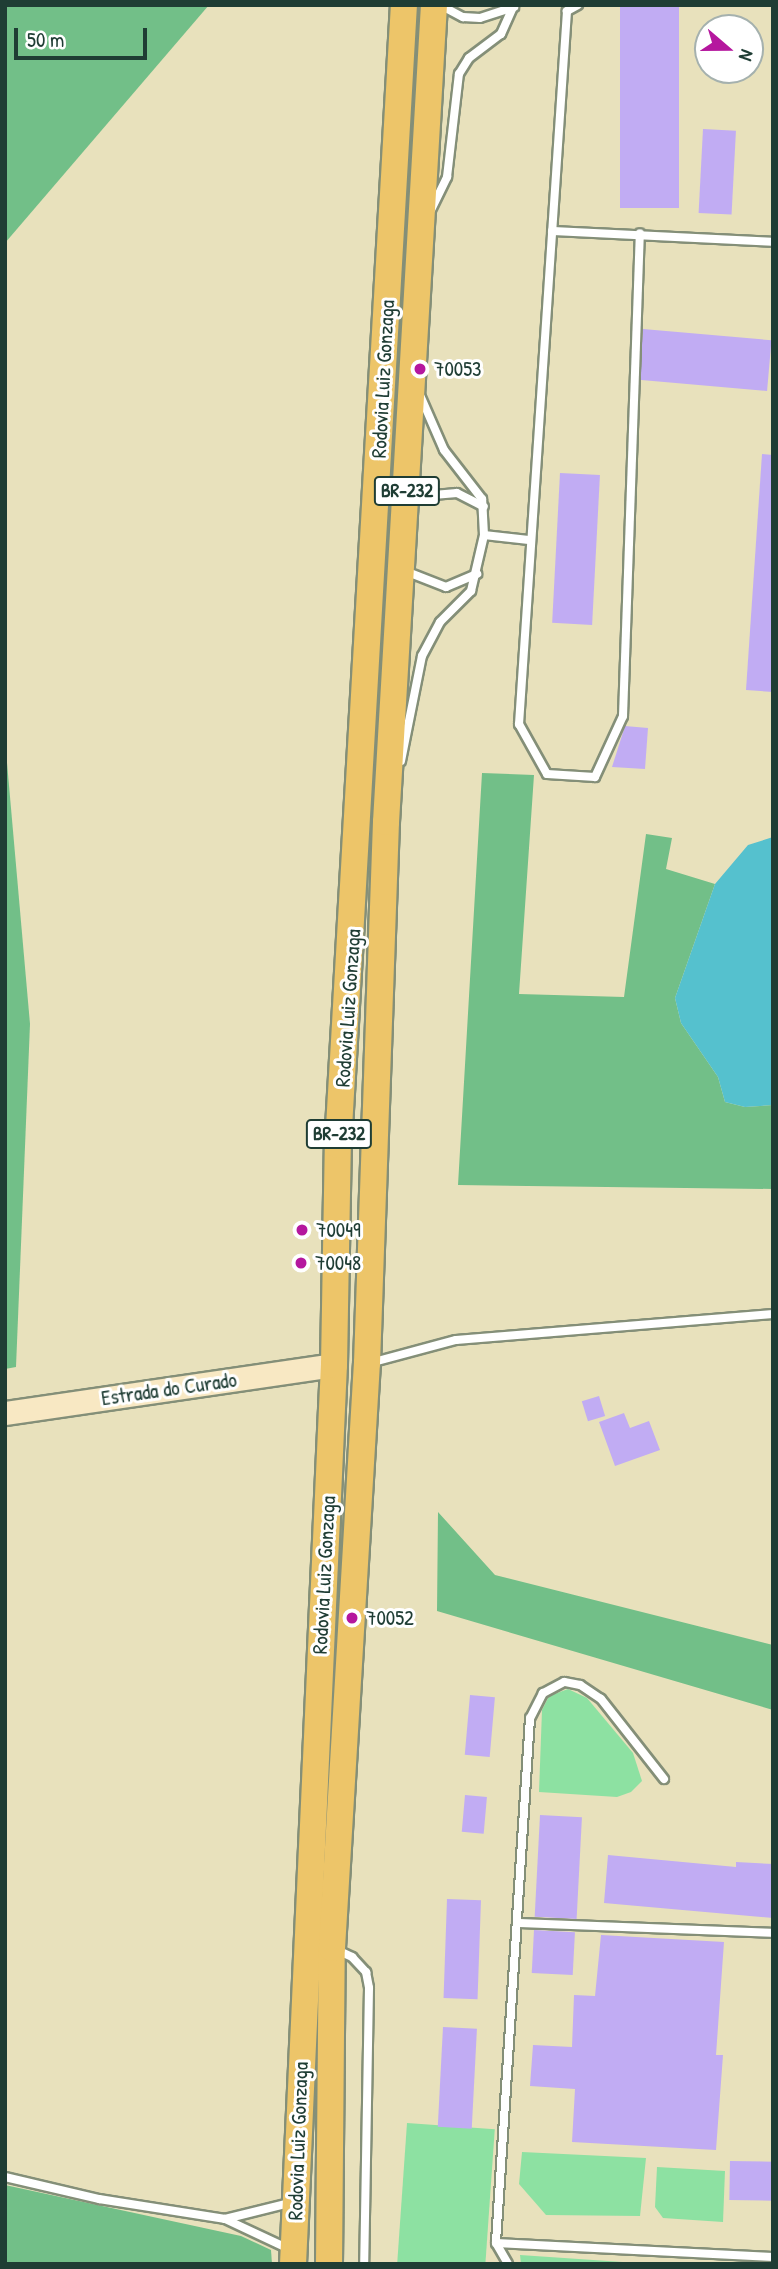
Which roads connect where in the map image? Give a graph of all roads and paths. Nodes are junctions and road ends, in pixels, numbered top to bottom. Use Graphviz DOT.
graph roads {
  1 [pos="404,5"];
  2 [pos="434,5"];
  3 [pos="440,5"];
  4 [pos="578,5"];
  5 [pos="514,6"];
  6 [pos="552,231"];
  7 [pos="640,233"];
  8 [pos="419,234"];
  9 [pos="773,242"];
  10 [pos="412,379"];
  11 [pos="407,498"];
  12 [pos="484,507"];
  13 [pos="484,535"];
  14 [pos="529,540"];
  15 [pos="402,570"];
  16 [pos="477,574"];
  17 [pos="386,822"];
  18 [pos="773,1314"];
  19 [pos="367,1363"];
  20 [pos="334,1365"];
  21 [pos="5,1413"];
  22 [pos="664,1779"];
  23 [pos="517,1923"];
  24 [pos="773,1933"];
  25 [pos="332,1948"];
  26 [pos="5,2177"];
  27 [pos="295,2200"];
  28 [pos="225,2219"];
  29 [pos="496,2243"];
  30 [pos="293,2258"];
  31 [pos="769,2259"];
  32 [pos="329,2264"];
  33 [pos="364,2264"];
  34 [pos="508,2264"];
  1 -- 20 [label="highway, Rodovia Luiz Gonzaga / BR-232"];
  2 -- 8 [label="highway, Rodovia Luiz Gonzaga / BR-232"];
  3 -- 5 [label="lane"];
  4 -- 6 [label="lane"];
  5 -- 8 [label="lane"];
  6 -- 7 [label="lane"];
  6 -- 14 [label="lane"];
  7 -- 9 [label="lane"];
  7 -- 14 [label="lane"];
  8 -- 10 [label="highway, Rodovia Luiz Gonzaga / BR-232"];
  10 -- 11 [label="highway, Rodovia Luiz Gonzaga / BR-232"];
  10 -- 12 [label="lane"];
  11 -- 12 [label="lane"];
  11 -- 15 [label="highway, Rodovia Luiz Gonzaga / BR-232"];
  12 -- 13 [label="lane"];
  13 -- 14 [label="lane"];
  13 -- 16 [label="lane"];
  15 -- 16 [label="lane"];
  15 -- 17 [label="highway, Rodovia Luiz Gonzaga / BR-232"];
  16 -- 17 [label="lane"];
  17 -- 19 [label="highway, Rodovia Luiz Gonzaga / BR-232"];
  18 -- 19 [label="lane"];
  19 -- 25 [label="highway, Rodovia Luiz Gonzaga / BR-232"];
  20 -- 21 [label="main road, Estrada do Curado"];
  20 -- 27 [label="highway, Rodovia Luiz Gonzaga / BR-232"];
  22 -- 23 [label="lane"];
  23 -- 24 [label="lane"];
  23 -- 29 [label="lane"];
  25 -- 32 [label="highway, Rodovia Luiz Gonzaga / BR-232"];
  25 -- 33 [label="lane"];
  26 -- 28 [label="lane"];
  27 -- 28 [label="lane"];
  27 -- 30 [label="highway, Rodovia Luiz Gonzaga / BR-232"];
  28 -- 30 [label="lane"];
  29 -- 31 [label="lane"];
  29 -- 34 [label="lane"];
}
